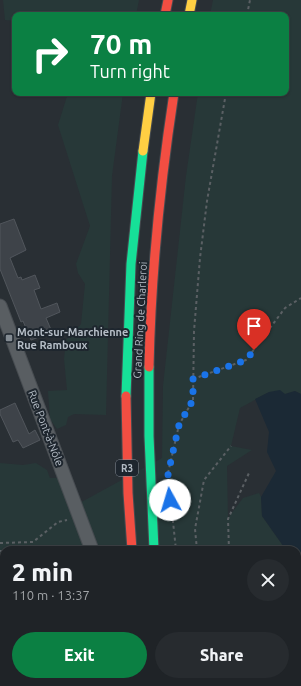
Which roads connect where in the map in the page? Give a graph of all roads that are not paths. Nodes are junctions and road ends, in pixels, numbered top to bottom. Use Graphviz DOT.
graph roads {
  1 [pos="168,0"];
  2 [pos="192,0"];
  3 [pos="166,12"];
  4 [pos="190,12"];
  5 [pos="151,96"];
  6 [pos="173,96"];
  7 [pos="0,306"];
  8 [pos="91,546"];
  9 [pos="132,546"];
  10 [pos="154,546"];
  1 -- 3 [label="highway"];
  2 -- 4 [label="highway"];
  5 -- 9 [label="highway, Grand Ring de Charleroi / R3"];
  6 -- 10 [label="highway, Grand Ring de Charleroi / R3"];
  7 -- 8 [label="street, Rue Pont-à-Nôle"];
}
